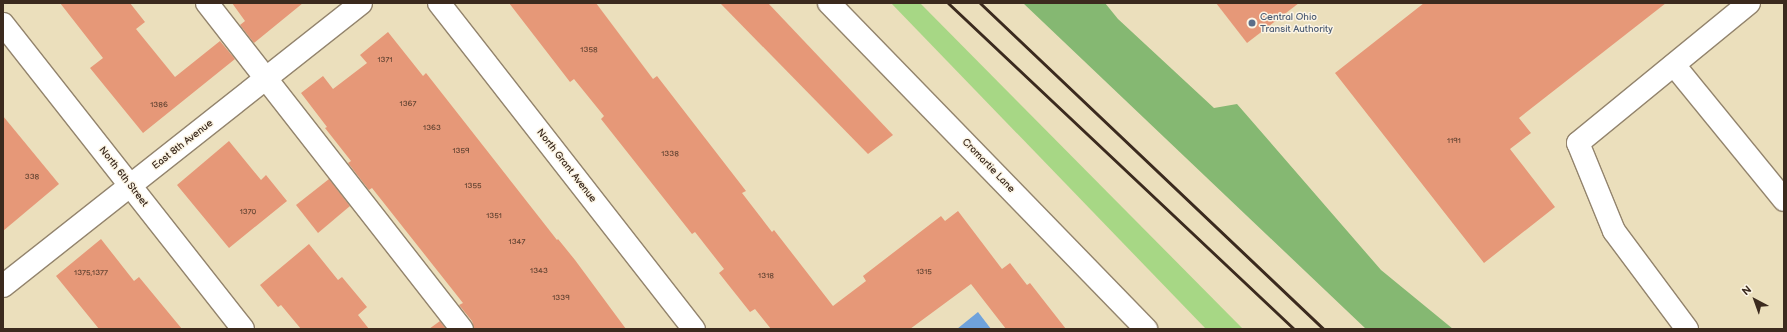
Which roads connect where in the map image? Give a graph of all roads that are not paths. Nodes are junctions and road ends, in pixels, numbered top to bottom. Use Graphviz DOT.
graph roads {
  1 [pos="207,3"];
  2 [pos="361,3"];
  3 [pos="439,3"];
  4 [pos="829,3"];
  5 [pos="1749,3"];
  6 [pos="3,24"];
  7 [pos="1674,65"];
  8 [pos="266,79"];
  9 [pos="130,187"];
  10 [pos="1784,200"];
  11 [pos="3,286"];
  12 [pos="243,329"];
  13 [pos="462,329"];
  14 [pos="694,329"];
  15 [pos="1146,329"];
  16 [pos="1687,329"];
  1 -- 8 [label="street"];
  2 -- 8 [label="street, East 8th Avenue"];
  3 -- 14 [label="street, North Grant Avenue"];
  4 -- 15 [label="street, Cromartie Lane"];
  5 -- 7 [label="street"];
  6 -- 9 [label="street, North 6th Street"];
  7 -- 10 [label="street"];
  7 -- 16 [label="street"];
  8 -- 9 [label="street, East 8th Avenue"];
  8 -- 13 [label="street"];
  9 -- 11 [label="street, East 8th Avenue"];
  9 -- 12 [label="street, North 6th Street"];
}
